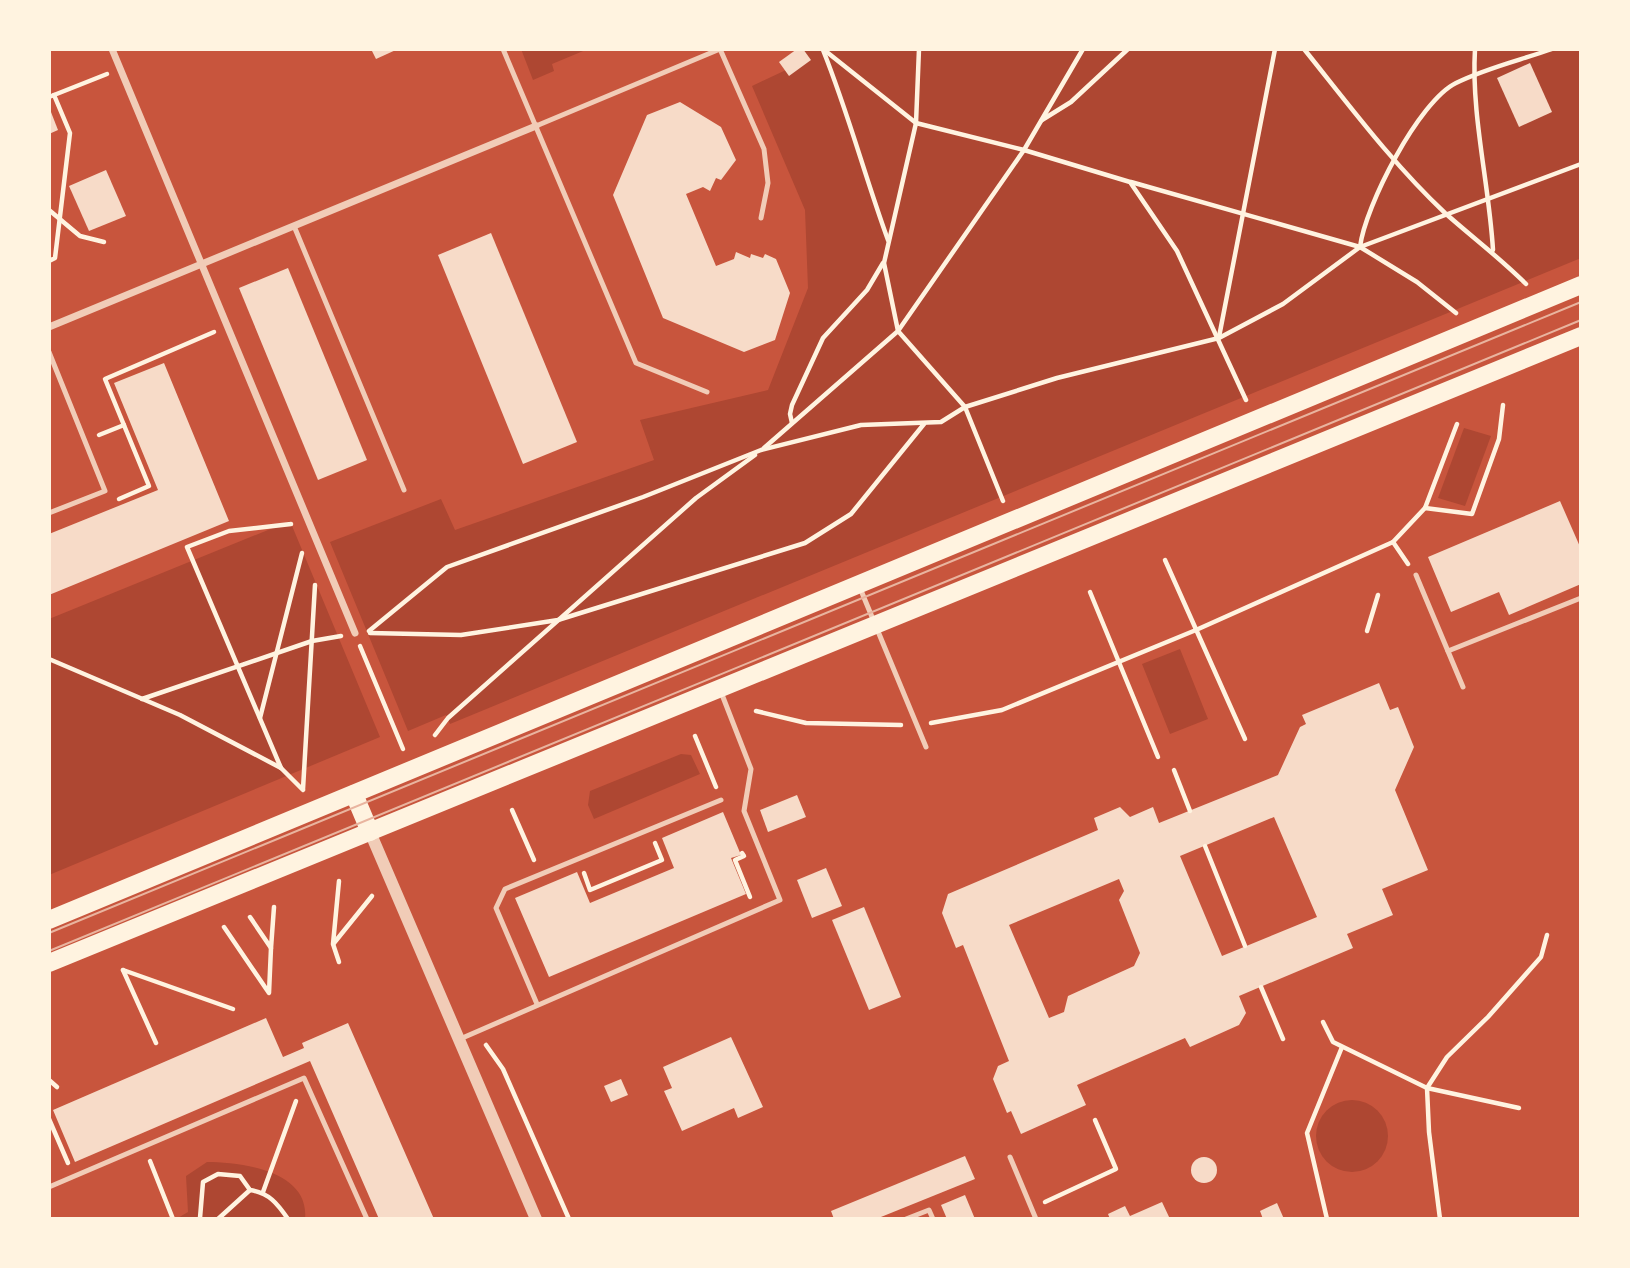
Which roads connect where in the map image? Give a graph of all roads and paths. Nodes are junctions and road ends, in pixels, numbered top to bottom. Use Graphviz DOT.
graph roads {
  1 [pos="112,49"];
  2 [pos="503,49"];
  3 [pos="720,49"];
  4 [pos="823,49"];
  5 [pos="919,49"];
  6 [pos="1083,49"];
  7 [pos="1129,49"];
  8 [pos="1275,49"];
  9 [pos="1304,49"];
  10 [pos="1475,49"];
  11 [pos="1552,49"];
  12 [pos="120,68"];
  13 [pos="1473,77"];
  14 [pos="51,96"];
  15 [pos="1041,121"];
  16 [pos="916,122"];
  17 [pos="536,126"];
  18 [pos="1024,150"];
  19 [pos="1395,160"];
  20 [pos="1581,164"];
  21 [pos="1130,182"];
  22 [pos="1490,196"];
  23 [pos="49,210"];
  24 [pos="1446,213"];
  25 [pos="1243,215"];
  26 [pos="58,218"];
  27 [pos="761,218"];
  28 [pos="294,226"];
  29 [pos="889,241"];
  30 [pos="104,242"];
  31 [pos="1360,247"];
  32 [pos="1493,251"];
  33 [pos="49,261"];
  34 [pos="884,263"];
  35 [pos="201,265"];
  36 [pos="1581,285"];
  37 [pos="1527,286"];
  38 [pos="1458,314"];
  39 [pos="49,327"];
  40 [pos="228,327"];
  41 [pos="898,331"];
  42 [pos="1581,336"];
  43 [pos="1219,338"];
  44 [pos="49,352"];
  45 [pos="707,392"];
  46 [pos="1247,400"];
  47 [pos="1503,405"];
  48 [pos="965,407"];
  49 [pos="792,423"];
  50 [pos="925,424"];
  51 [pos="1457,424"];
  52 [pos="124,425"];
  53 [pos="84,440"];
  54 [pos="761,450"];
  55 [pos="404,490"];
  56 [pos="1003,501"];
  57 [pos="112,502"];
  58 [pos="1425,508"];
  59 [pos="49,513"];
  60 [pos="310,522"];
  61 [pos="317,541"];
  62 [pos="1393,542"];
  63 [pos="1165,560"];
  64 [pos="1416,575"];
  65 [pos="859,585"];
  66 [pos="1090,592"];
  67 [pos="1378,595"];
  68 [pos="1581,598"];
  69 [pos="558,620"];
  70 [pos="876,625"];
  71 [pos="1196,631"];
  72 [pos="1367,631"];
  73 [pos="355,633"];
  74 [pos="313,641"];
  75 [pos="1448,651"];
  76 [pos="277,652"];
  77 [pos="49,659"];
  78 [pos="1119,663"];
  79 [pos="237,666"];
  80 [pos="1463,687"];
  81 [pos="720,689"];
  82 [pos="142,699"];
  83 [pos="756,711"];
  84 [pos="260,718"];
  85 [pos="918,726"];
  86 [pos="434,736"];
  87 [pos="695,736"];
  88 [pos="1245,739"];
  89 [pos="926,747"];
  90 [pos="403,749"];
  91 [pos="1158,757"];
  92 [pos="281,768"];
  93 [pos="1174,770"];
  94 [pos="354,794"];
  95 [pos="722,800"];
  96 [pos="512,810"];
  97 [pos="1190,811"];
  98 [pos="649,829"];
  99 [pos="370,832"];
  100 [pos="739,845"];
  101 [pos="1205,846"];
  102 [pos="578,859"];
  103 [pos="540,874"];
  104 [pos="339,881"];
  105 [pos="748,893"];
  106 [pos="372,896"];
  107 [pos="274,907"];
  108 [pos="250,917"];
  109 [pos="49,920"];
  110 [pos="224,927"];
  111 [pos="1547,935"];
  112 [pos="333,944"];
  113 [pos="1245,946"];
  114 [pos="271,948"];
  115 [pos="339,962"];
  116 [pos="49,963"];
  117 [pos="1261,986"];
  118 [pos="537,1004"];
  119 [pos="233,1009"];
  120 [pos="1323,1022"];
  121 [pos="478,1032"];
  122 [pos="460,1039"];
  123 [pos="1283,1039"];
  124 [pos="156,1043"];
  125 [pos="1342,1047"];
  126 [pos="304,1078"];
  127 [pos="49,1080"];
  128 [pos="57,1087"];
  129 [pos="1427,1088"];
  130 [pos="1519,1108"];
  131 [pos="49,1119"];
  132 [pos="1095,1120"];
  133 [pos="144,1146"];
  134 [pos="1010,1157"];
  135 [pos="74,1176"];
  136 [pos="49,1187"];
  137 [pos="250,1190"];
  138 [pos="263,1192"];
  139 [pos="1032,1208"];
  140 [pos="173,1219"];
  141 [pos="200,1219"];
  142 [pos="218,1219"];
  143 [pos="288,1219"];
  144 [pos="367,1219"];
  145 [pos="536,1219"];
  146 [pos="569,1219"];
  147 [pos="906,1219"];
  148 [pos="933,1219"];
  149 [pos="1036,1219"];
  150 [pos="1327,1219"];
  151 [pos="1440,1219"];
  1 -- 12 [label="street"];
  2 -- 17 [label="lane"];
  3 -- 17 [label="lane"];
  3 -- 27 [label="lane"];
  4 -- 16 [label="path"];
  4 -- 29 [label="path"];
  5 -- 16 [label="path"];
  6 -- 15 [label="path"];
  7 -- 15 [label="path"];
  8 -- 25 [label="path"];
  9 -- 19 [label="path"];
  10 -- 13 [label="path"];
  11 -- 13 [label="path"];
  12 -- 14 [label="path"];
  12 -- 35 [label="street"];
  13 -- 19 [label="path"];
  13 -- 22 [label="path"];
  14 -- 26 [label="path"];
  15 -- 18 [label="path"];
  16 -- 18 [label="path"];
  16 -- 29 [label="path"];
  17 -- 28 [label="street"];
  17 -- 45 [label="lane"];
  18 -- 21 [label="path"];
  18 -- 41 [label="path"];
  19 -- 24 [label="path"];
  19 -- 31 [label="path"];
  20 -- 22 [label="path"];
  21 -- 25 [label="path"];
  21 -- 43 [label="path"];
  22 -- 24 [label="path"];
  22 -- 32 [label="path"];
  23 -- 26 [label="path"];
  24 -- 31 [label="path"];
  24 -- 32 [label="path"];
  25 -- 31 [label="path"];
  25 -- 43 [label="path"];
  26 -- 30 [label="path"];
  26 -- 33 [label="path"];
  28 -- 35 [label="street"];
  28 -- 55 [label="lane"];
  29 -- 34 [label="path"];
  31 -- 38 [label="path"];
  31 -- 43 [label="path"];
  32 -- 37 [label="path"];
  34 -- 41 [label="path"];
  34 -- 49 [label="path"];
  35 -- 39 [label="street"];
  35 -- 40 [label="street"];
  36 -- 65 [label="main road"];
  40 -- 52 [label="path"];
  40 -- 60 [label="street"];
  41 -- 48 [label="path"];
  41 -- 49 [label="path"];
  42 -- 70 [label="main road"];
  43 -- 46 [label="path"];
  43 -- 48 [label="path"];
  44 -- 53 [label="lane"];
  47 -- 58 [label="path"];
  48 -- 50 [label="path"];
  48 -- 56 [label="path"];
  49 -- 54 [label="path"];
  50 -- 54 [label="path"];
  50 -- 69 [label="path"];
  51 -- 58 [label="path"];
  52 -- 53 [label="path"];
  52 -- 57 [label="path"];
  53 -- 59 [label="lane"];
  54 -- 69 [label="path"];
  54 -- 69 [label="path"];
  58 -- 62 [label="path"];
  60 -- 61 [label="street"];
  60 -- 76 [label="path"];
  60 -- 79 [label="path"];
  61 -- 73 [label="street"];
  61 -- 74 [label="path"];
  62 -- 64 [label="path"];
  62 -- 71 [label="path"];
  63 -- 71 [label="path"];
  64 -- 75 [label="lane"];
  65 -- 70 [label="lane"];
  65 -- 94 [label="main road"];
  66 -- 78 [label="path"];
  67 -- 72 [label="path"];
  68 -- 75 [label="lane"];
  69 -- 86 [label="path"];
  70 -- 81 [label="main road"];
  70 -- 85 [label="lane"];
  71 -- 78 [label="path"];
  71 -- 88 [label="path"];
  73 -- 74 [label="path"];
  73 -- 90 [label="path"];
  74 -- 76 [label="path"];
  74 -- 92 [label="path"];
  75 -- 80 [label="lane"];
  76 -- 79 [label="path"];
  76 -- 84 [label="path"];
  77 -- 82 [label="path"];
  78 -- 85 [label="path"];
  78 -- 91 [label="path"];
  79 -- 82 [label="path"];
  79 -- 84 [label="path"];
  81 -- 99 [label="main road"];
  81 -- 118 [label="lane"];
  82 -- 92 [label="path"];
  83 -- 85 [label="path"];
  84 -- 92 [label="path"];
  85 -- 89 [label="lane"];
  87 -- 95 [label="path"];
  93 -- 97 [label="path"];
  94 -- 99 [label="main road"];
  94 -- 109 [label="main road"];
  95 -- 98 [label="lane"];
  96 -- 103 [label="path"];
  98 -- 102 [label="lane"];
  98 -- 102 [label="path"];
  99 -- 116 [label="main road"];
  99 -- 122 [label="street"];
  100 -- 105 [label="path"];
  101 -- 113 [label="path"];
  102 -- 103 [label="lane"];
  103 -- 118 [label="lane"];
  104 -- 112 [label="path"];
  106 -- 112 [label="path"];
  107 -- 114 [label="path"];
  108 -- 114 [label="path"];
  110 -- 114 [label="path"];
  111 -- 129 [label="path"];
  112 -- 115 [label="path"];
  117 -- 123 [label="path"];
  118 -- 121 [label="lane"];
  119 -- 124 [label="path"];
  120 -- 125 [label="path"];
  121 -- 122 [label="lane"];
  121 -- 146 [label="path"];
  122 -- 145 [label="street"];
  125 -- 129 [label="path"];
  125 -- 150 [label="path"];
  126 -- 133 [label="lane"];
  126 -- 138 [label="path"];
  126 -- 144 [label="lane"];
  127 -- 128 [label="path"];
  129 -- 130 [label="path"];
  129 -- 151 [label="path"];
  131 -- 135 [label="path"];
  132 -- 139 [label="path"];
  133 -- 135 [label="lane"];
  133 -- 140 [label="path"];
  134 -- 139 [label="lane"];
  135 -- 136 [label="lane"];
  137 -- 138 [label="path"];
  137 -- 141 [label="path"];
  137 -- 142 [label="path"];
  138 -- 143 [label="path"];
  139 -- 149 [label="lane"];
  147 -- 148 [label="lane"];
}
